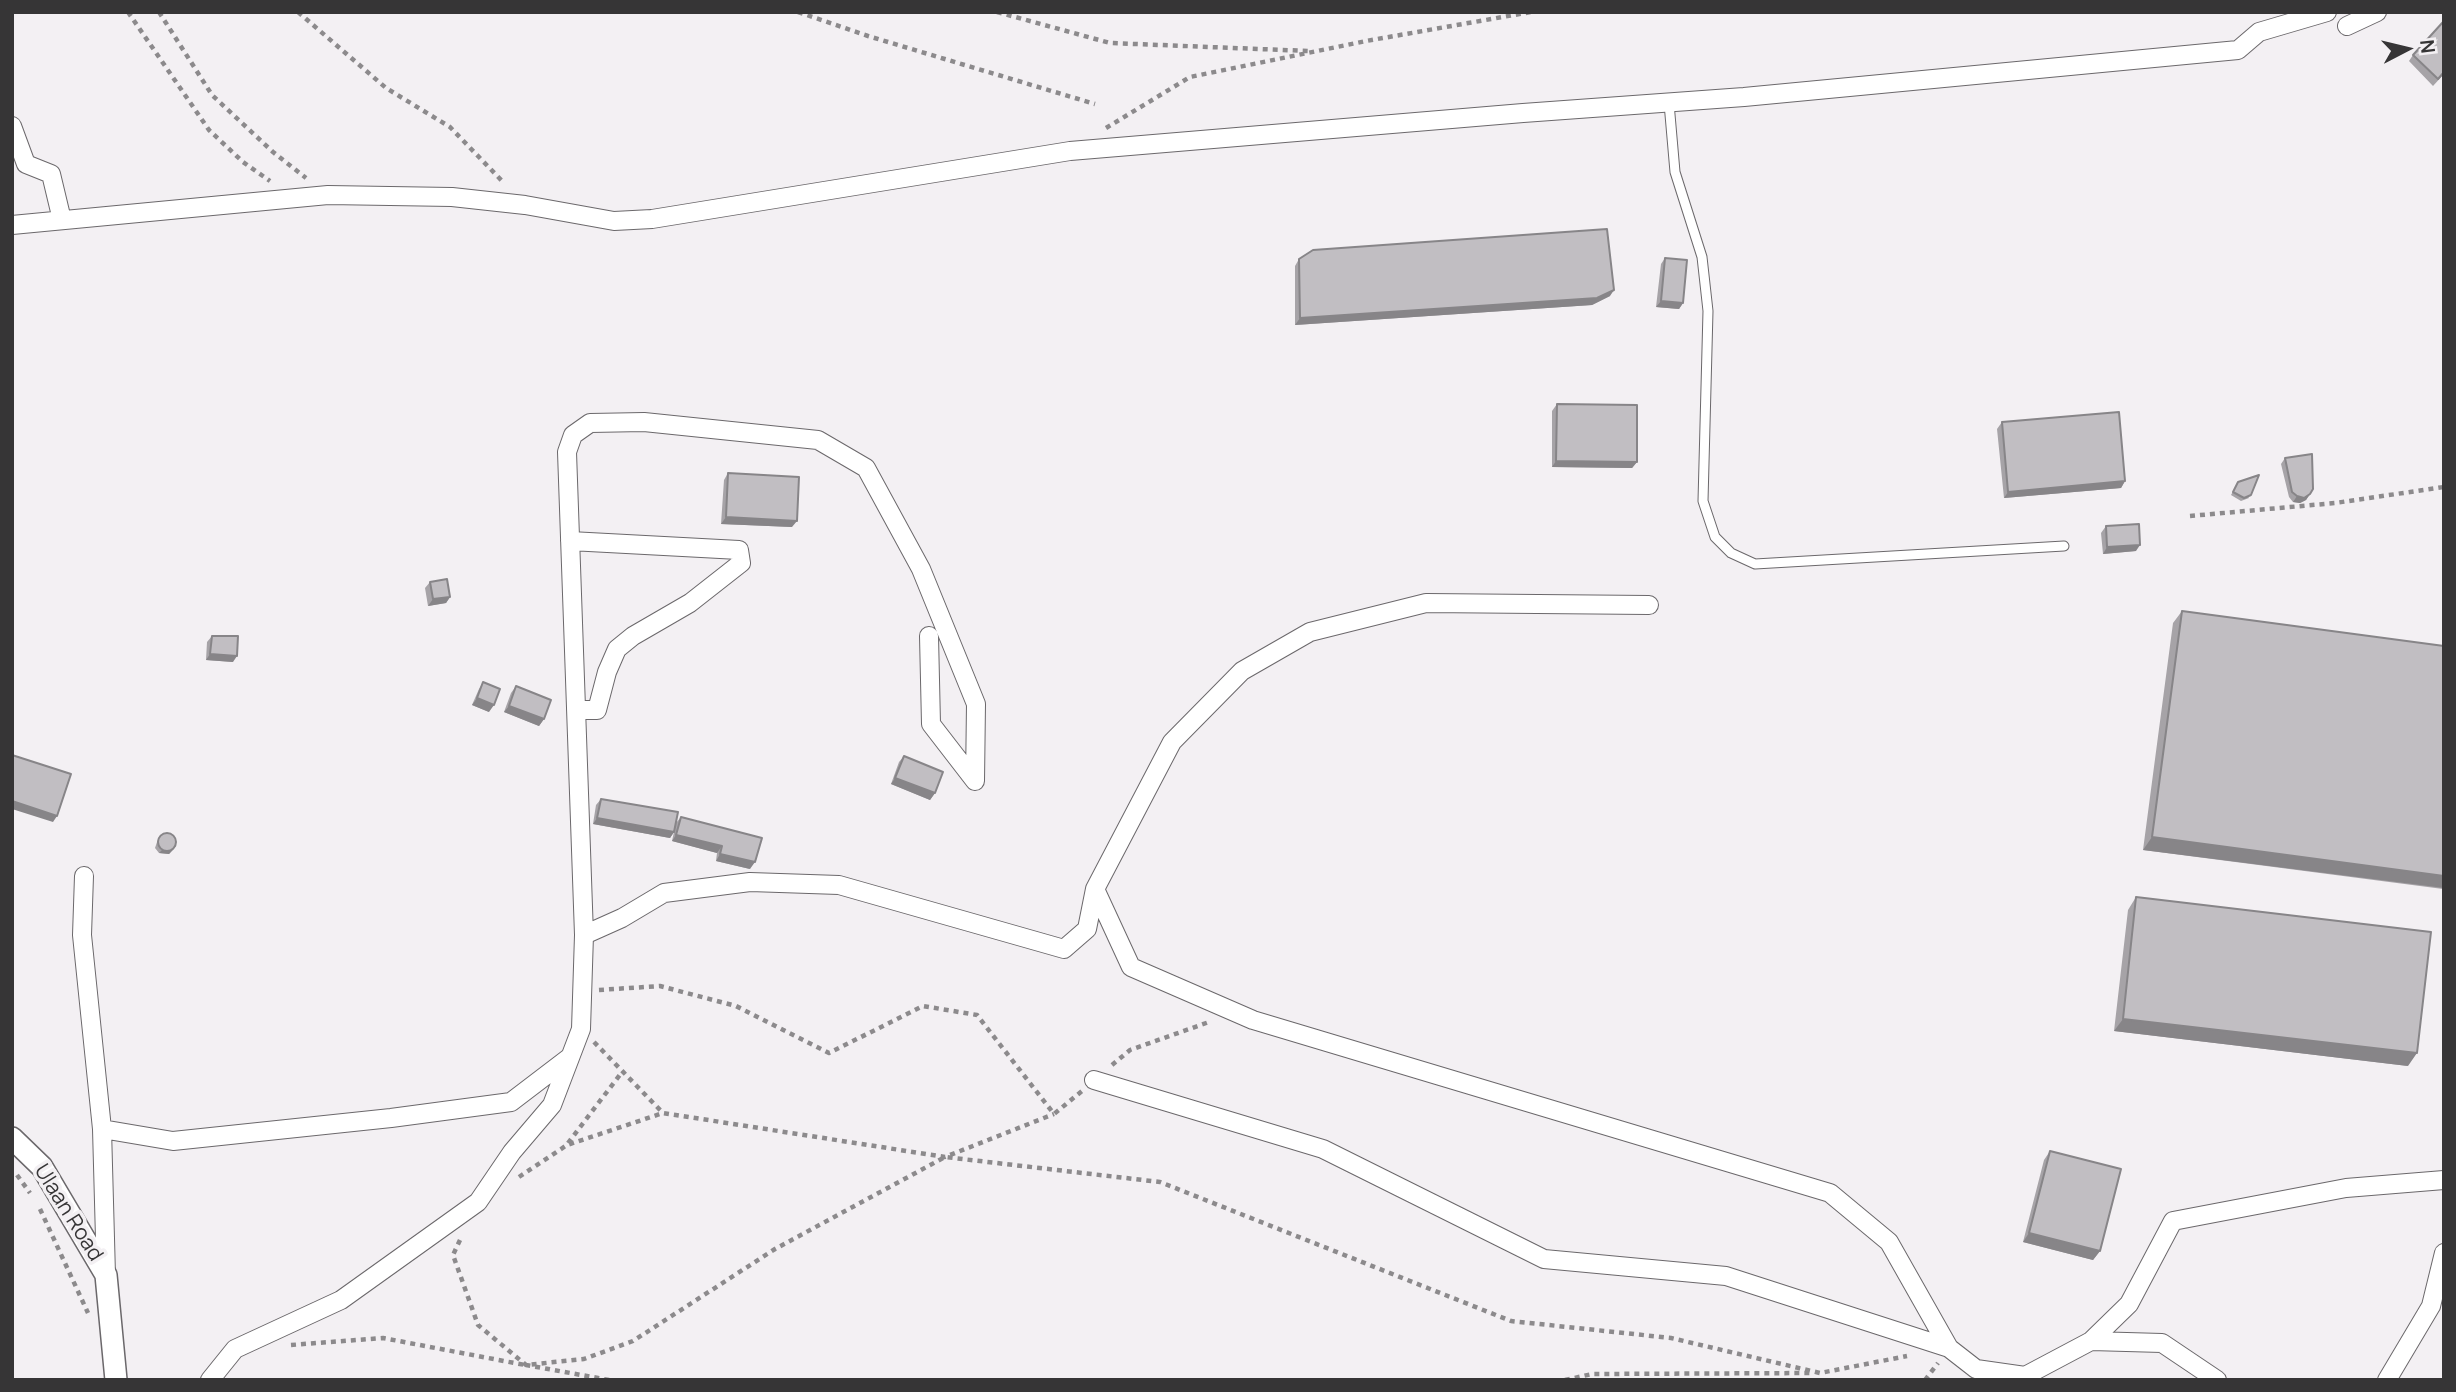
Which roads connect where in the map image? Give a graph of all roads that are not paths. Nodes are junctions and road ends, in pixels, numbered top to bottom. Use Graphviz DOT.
graph roads {
  1 [pos="2273,12"];
  2 [pos="2327,12"];
  3 [pos="2377,12"];
  4 [pos="2306,16"];
  5 [pos="2347,26"];
  6 [pos="2259,32"];
  7 [pos="1669,103"];
  8 [pos="12,126"];
  9 [pos="62,220"];
  10 [pos="12,225"];
  11 [pos="570,541"];
  12 [pos="2064,546"];
  13 [pos="1649,605"];
  14 [pos="929,636"];
  15 [pos="576,710"];
  16 [pos="84,876"];
  17 [pos="1095,889"];
  18 [pos="584,935"];
  19 [pos="570,1057"];
  20 [pos="1094,1080"];
  21 [pos="102,1129"];
  22 [pos="12,1138"];
  23 [pos="2444,1180"];
  24 [pos="2444,1253"];
  25 [pos="106,1275"];
  26 [pos="2444,1289"];
  27 [pos="2431,1306"];
  28 [pos="2091,1341"];
  29 [pos="1949,1348"];
  30 [pos="116,1380"];
  31 [pos="210,1380"];
  32 [pos="2217,1380"];
  33 [pos="2387,1380"];
  1 -- 6 [label="street"];
  2 -- 4 [label="street"];
  3 -- 5 [label="street"];
  4 -- 6 [label="street"];
  6 -- 7 [label="street"];
  7 -- 9 [label="street"];
  7 -- 12 [label="lane"];
  8 -- 9 [label="street"];
  9 -- 10 [label="street"];
  11 -- 14 [label="street"];
  11 -- 15 [label="street"];
  11 -- 15 [label="street"];
  13 -- 17 [label="street"];
  15 -- 18 [label="street"];
  16 -- 21 [label="street"];
  17 -- 18 [label="street"];
  17 -- 29 [label="street"];
  18 -- 19 [label="street"];
  19 -- 21 [label="street"];
  19 -- 31 [label="street"];
  20 -- 29 [label="street"];
  21 -- 25 [label="street"];
  22 -- 25 [label="street, Ulaan Road"];
  23 -- 28 [label="street"];
  24 -- 27 [label="street"];
  25 -- 30 [label="street, Ulaan Road"];
  26 -- 27 [label="lane"];
  27 -- 33 [label="street"];
  28 -- 29 [label="street"];
  28 -- 32 [label="street"];
}
